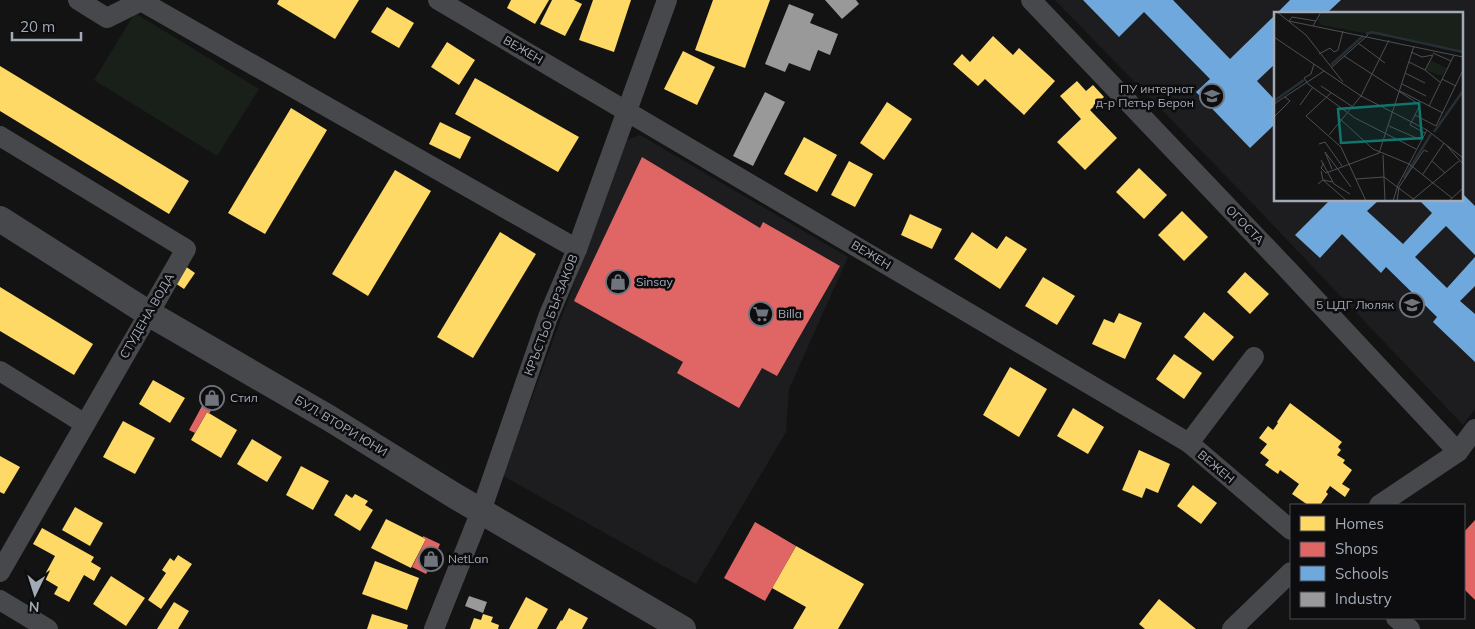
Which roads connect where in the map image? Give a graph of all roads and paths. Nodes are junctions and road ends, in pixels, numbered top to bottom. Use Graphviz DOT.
graph roads {
  1 [pos="78,0"];
  2 [pos="438,0"];
  3 [pos="667,0"];
  4 [pos="1031,0"];
  5 [pos="627,110"];
  6 [pos="0,136"];
  7 [pos="0,219"];
  8 [pos="577,249"];
  9 [pos="148,314"];
  10 [pos="1254,357"];
  11 [pos="0,372"];
  12 [pos="85,424"];
  13 [pos="1475,429"];
  14 [pos="1189,444"];
  15 [pos="1458,452"];
  16 [pos="1380,504"];
  17 [pos="481,511"];
  18 [pos="1290,529"];
  19 [pos="0,572"];
  20 [pos="1290,573"];
  21 [pos="0,600"];
  22 [pos="1397,619"];
  23 [pos="48,629"];
  24 [pos="434,629"];
  25 [pos="684,629"];
  26 [pos="1232,629"];
  27 [pos="1410,629"];
  1 -- 8 [label="street"];
  2 -- 5 [label="street, ВЕЖЕН"];
  3 -- 5 [label="street, КРЪСТЬО БЪРЗАКОВ"];
  4 -- 15 [label="street, ОГОСТА"];
  5 -- 8 [label="street, КРЪСТЬО БЪРЗАКОВ"];
  5 -- 14 [label="street, ВЕЖЕН"];
  6 -- 9 [label="street, СТУДЕНА ВОДА"];
  7 -- 9 [label="street, БУЛ. ВТОРИ ЮНИ"];
  8 -- 17 [label="street, КРЪСТЬО БЪРЗАКОВ"];
  9 -- 12 [label="street, СТУДЕНА ВОДА"];
  9 -- 17 [label="street, БУЛ. ВТОРИ ЮНИ"];
  10 -- 14 [label="street"];
  11 -- 12 [label="street"];
  12 -- 19 [label="street, СТУДЕНА ВОДА"];
  13 -- 15 [label="street"];
  14 -- 18 [label="street, ВЕЖЕН"];
  15 -- 16 [label="street"];
  17 -- 24 [label="street, КРЪСТЬО БЪРЗАКОВ"];
  17 -- 25 [label="street, БУЛ. ВТОРИ ЮНИ"];
  20 -- 26 [label="street"];
  21 -- 23 [label="street"];
  22 -- 27 [label="street"];
}
